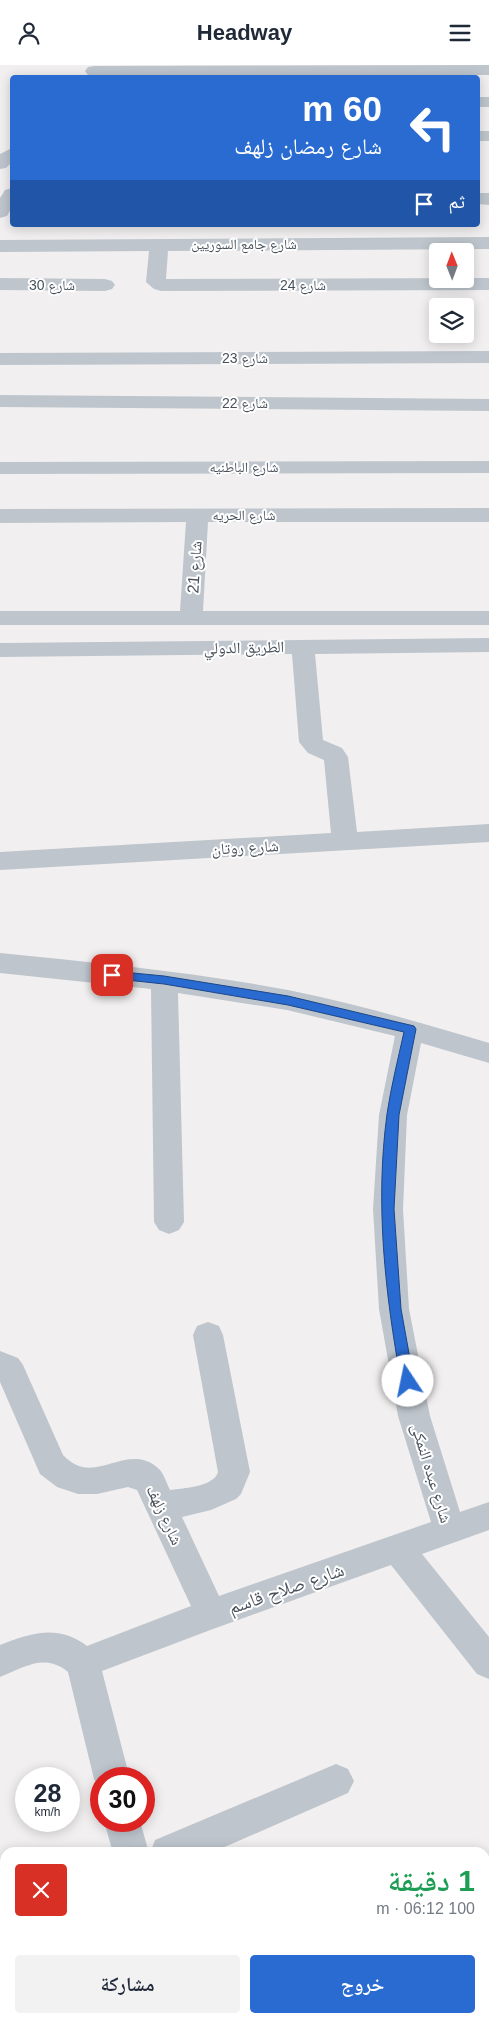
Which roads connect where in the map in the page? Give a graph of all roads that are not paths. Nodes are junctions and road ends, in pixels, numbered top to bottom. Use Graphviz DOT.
graph roads {
  1 [pos="462,67"];
  2 [pos="489,70"];
  3 [pos="93,71"];
  4 [pos="10,155"];
  5 [pos="0,164"];
  6 [pos="489,243"];
  7 [pos="159,244"];
  8 [pos="0,246"];
  9 [pos="489,283"];
  10 [pos="0,284"];
  11 [pos="105,285"];
  12 [pos="489,357"];
  13 [pos="0,359"];
  14 [pos="0,401"];
  15 [pos="489,405"];
  16 [pos="489,467"];
  17 [pos="0,468"];
  18 [pos="197,515"];
  19 [pos="489,515"];
  20 [pos="0,516"];
  21 [pos="489,617"];
  22 [pos="0,619"];
  23 [pos="191,619"];
  24 [pos="489,645"];
  25 [pos="303,647"];
  26 [pos="0,650"];
  27 [pos="489,833"];
  28 [pos="345,842"];
  29 [pos="0,861"];
  30 [pos="0,963"];
  31 [pos="164,980"];
  32 [pos="410,1029"];
  33 [pos="489,1053"];
  34 [pos="169,1222"];
  35 [pos="208,1335"];
  36 [pos="0,1364"];
  37 [pos="161,1507"];
  38 [pos="489,1516"];
  39 [pos="450,1531"];
  40 [pos="398,1549"];
  41 [pos="211,1614"];
  42 [pos="0,1661"];
  43 [pos="83,1663"];
  44 [pos="489,1663"];
  45 [pos="109,1767"];
  46 [pos="336,1781"];
  47 [pos="125,1832"];
  48 [pos="129,1847"];
  49 [pos="182,1847"];
  1 -- 2 [label="street"];
  1 -- 3 [label="street"];
  4 -- 5 [label="street"];
  6 -- 7 [label="street, شارع جامع السوريين"];
  7 -- 8 [label="street, شارع جامع السوريين"];
  7 -- 9 [label="street, شارع 24"];
  10 -- 11 [label="street, شارع 30"];
  12 -- 13 [label="street, شارع 23"];
  14 -- 15 [label="street, شارع 22"];
  16 -- 17 [label="street, شارع الباطنيه"];
  18 -- 19 [label="street, شارع الحريه"];
  18 -- 20 [label="street, شارع الحريه"];
  18 -- 23 [label="street, شارع 21"];
  21 -- 23 [label="street, الطريق الدولي"];
  22 -- 23 [label="street, الطريق الدولي"];
  24 -- 25 [label="street, الطريق الدولي"];
  25 -- 26 [label="street, الطريق الدولي"];
  25 -- 28 [label="street"];
  27 -- 28 [label="street, شارع روتان"];
  28 -- 29 [label="street, شارع روتان"];
  30 -- 31 [label="street"];
  31 -- 32 [label="street"];
  31 -- 34 [label="street"];
  32 -- 33 [label="street"];
  32 -- 39 [label="street, شارع عبده النمكى"];
  35 -- 37 [label="street"];
  36 -- 37 [label="street, شارع زلهف"];
  37 -- 41 [label="street, شارع زلهف"];
  38 -- 39 [label="street, شارع صلاح قاسم"];
  39 -- 40 [label="street, شارع صلاح قاسم"];
  40 -- 41 [label="street, شارع صلاح قاسم"];
  40 -- 44 [label="street"];
  41 -- 43 [label="street, شارع صلاح قاسم"];
  42 -- 43 [label="street"];
  43 -- 45 [label="street"];
  46 -- 49 [label="street"];
  47 -- 48 [label="street"];
}
